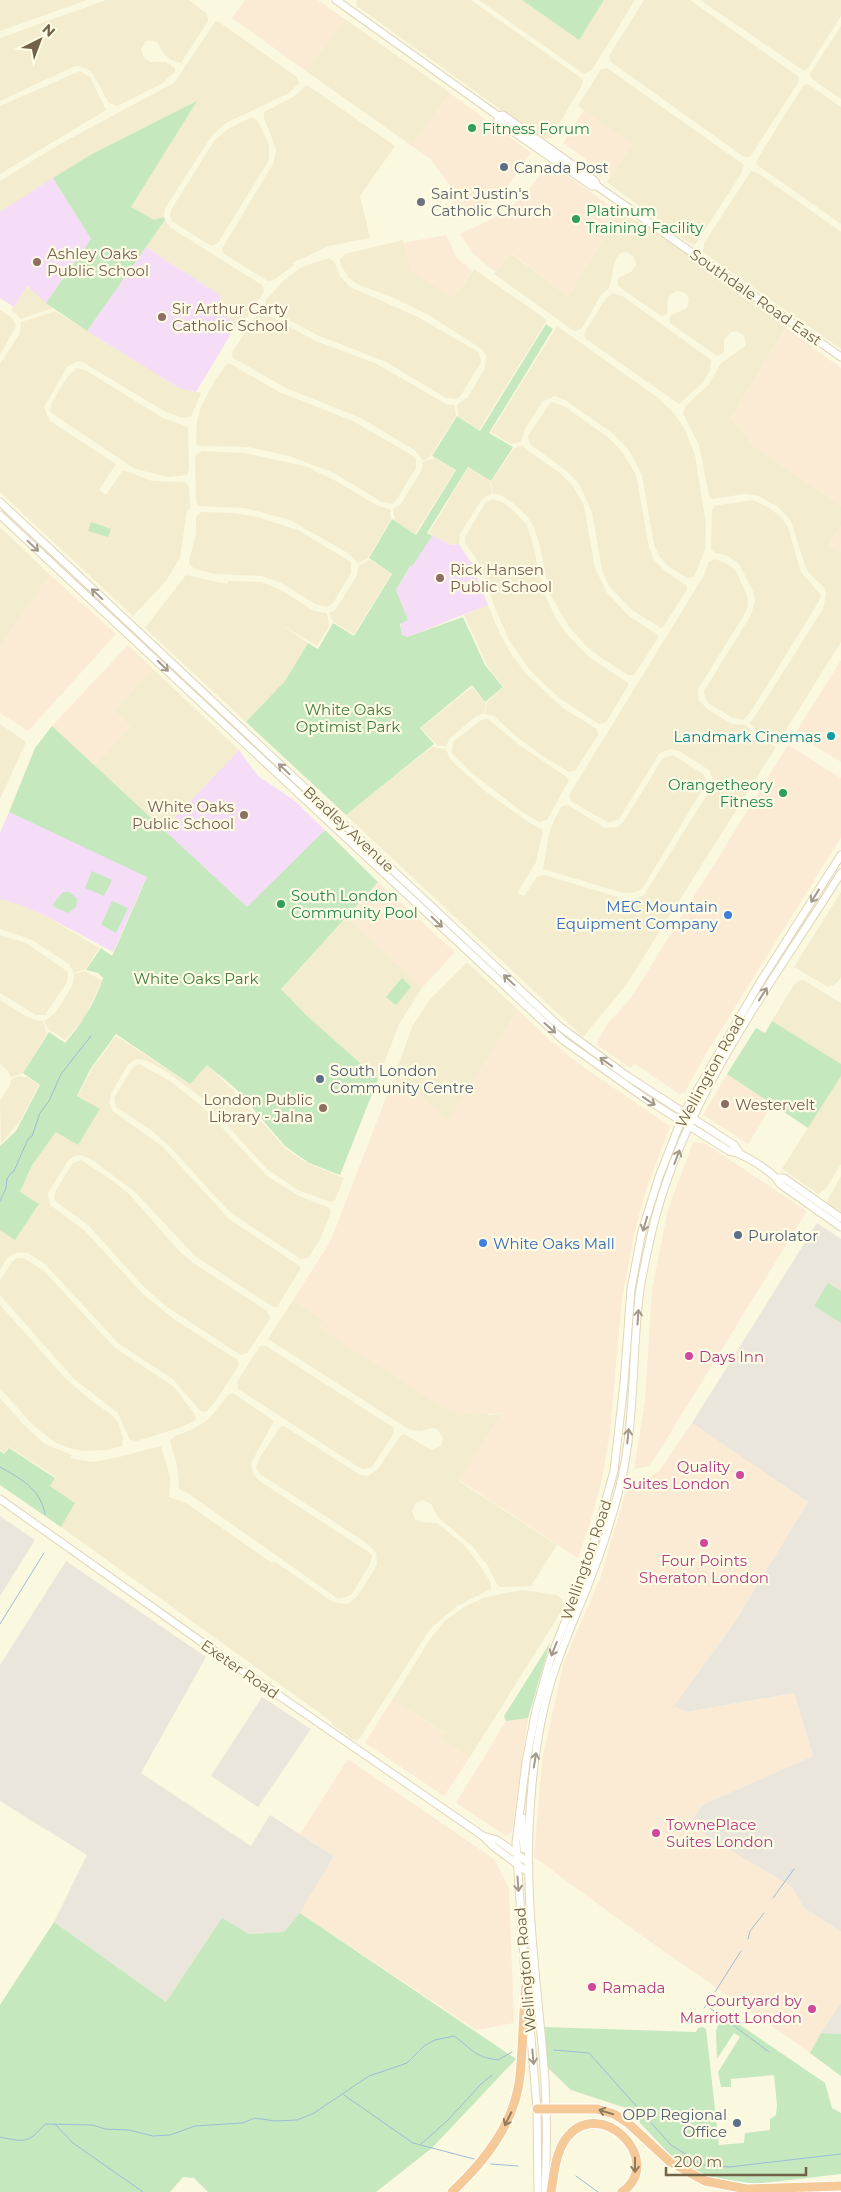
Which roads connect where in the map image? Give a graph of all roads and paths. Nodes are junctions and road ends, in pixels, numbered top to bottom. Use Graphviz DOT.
graph roads {
  1 [pos="336,0"];
  2 [pos="841,356"];
  3 [pos="0,502"];
  4 [pos="0,515"];
  5 [pos="841,855"];
  6 [pos="841,873"];
  7 [pos="684,1113"];
  8 [pos="692,1118"];
  9 [pos="681,1121"];
  10 [pos="689,1126"];
  11 [pos="739,1152"];
  12 [pos="777,1178"];
  13 [pos="841,1218"];
  14 [pos="841,1227"];
  15 [pos="632,1284"];
  16 [pos="641,1286"];
  17 [pos="0,1499"];
  18 [pos="521,1795"];
  19 [pos="483,1836"];
  20 [pos="516,1854"];
  21 [pos="527,1862"];
  22 [pos="517,1863"];
  23 [pos="528,1872"];
  24 [pos="526,1985"];
  25 [pos="541,2109"];
  26 [pos="841,2186"];
  27 [pos="452,2192"];
  28 [pos="538,2192"];
  29 [pos="545,2192"];
  30 [pos="551,2192"];
  31 [pos="622,2192"];
  1 -- 2 [label="main road, Southdale Road East"];
  7 -- 3 [label="main road, Bradley Avenue, one-way"];
  4 -- 9 [label="main road, Bradley Avenue, one-way"];
  5 -- 7 [label="main road, Wellington Road, one-way"];
  8 -- 6 [label="main road, Wellington Road, one-way"];
  7 -- 8 [label="main road, Bradley Avenue"];
  7 -- 9 [label="main road, Wellington Road"];
  8 -- 10 [label="main road, Wellington Road"];
  8 -- 11 [label="main road, Bradley Avenue"];
  9 -- 10 [label="main road, Bradley Avenue"];
  9 -- 15 [label="main road, Wellington Road, one-way"];
  10 -- 11 [label="main road, Bradley Avenue"];
  16 -- 10 [label="main road, Wellington Road, one-way"];
  11 -- 12 [label="main road, Bradley Avenue"];
  12 -- 13 [label="main road, Bradley Avenue"];
  12 -- 14 [label="main road, Bradley Avenue"];
  15 -- 16 [label="main road"];
  15 -- 18 [label="main road, Wellington Road, one-way"];
  21 -- 16 [label="main road, Wellington Road, one-way"];
  17 -- 19 [label="main road, Exeter Road"];
  18 -- 20 [label="main road, Wellington Road"];
  18 -- 21 [label="main road"];
  19 -- 20 [label="main road, Exeter Road"];
  19 -- 22 [label="main road, Exeter Road"];
  20 -- 21 [label="main road, Exeter Road"];
  20 -- 22 [label="main road, Wellington Road"];
  21 -- 23 [label="main road, Wellington Road"];
  22 -- 23 [label="main road, Exeter Road"];
  22 -- 24 [label="main road, Wellington Road, one-way"];
  23 -- 25 [label="main road, Wellington Road"];
  24 -- 25 [label="main road, Wellington Road, one-way"];
  24 -- 27 [label="highway, one-way"];
  26 -- 25 [label="highway, one-way"];
  25 -- 28 [label="main road, Wellington Road"];
  25 -- 29 [label="main road, Wellington Road"];
  30 -- 31 [label="highway, one-way"];
}
